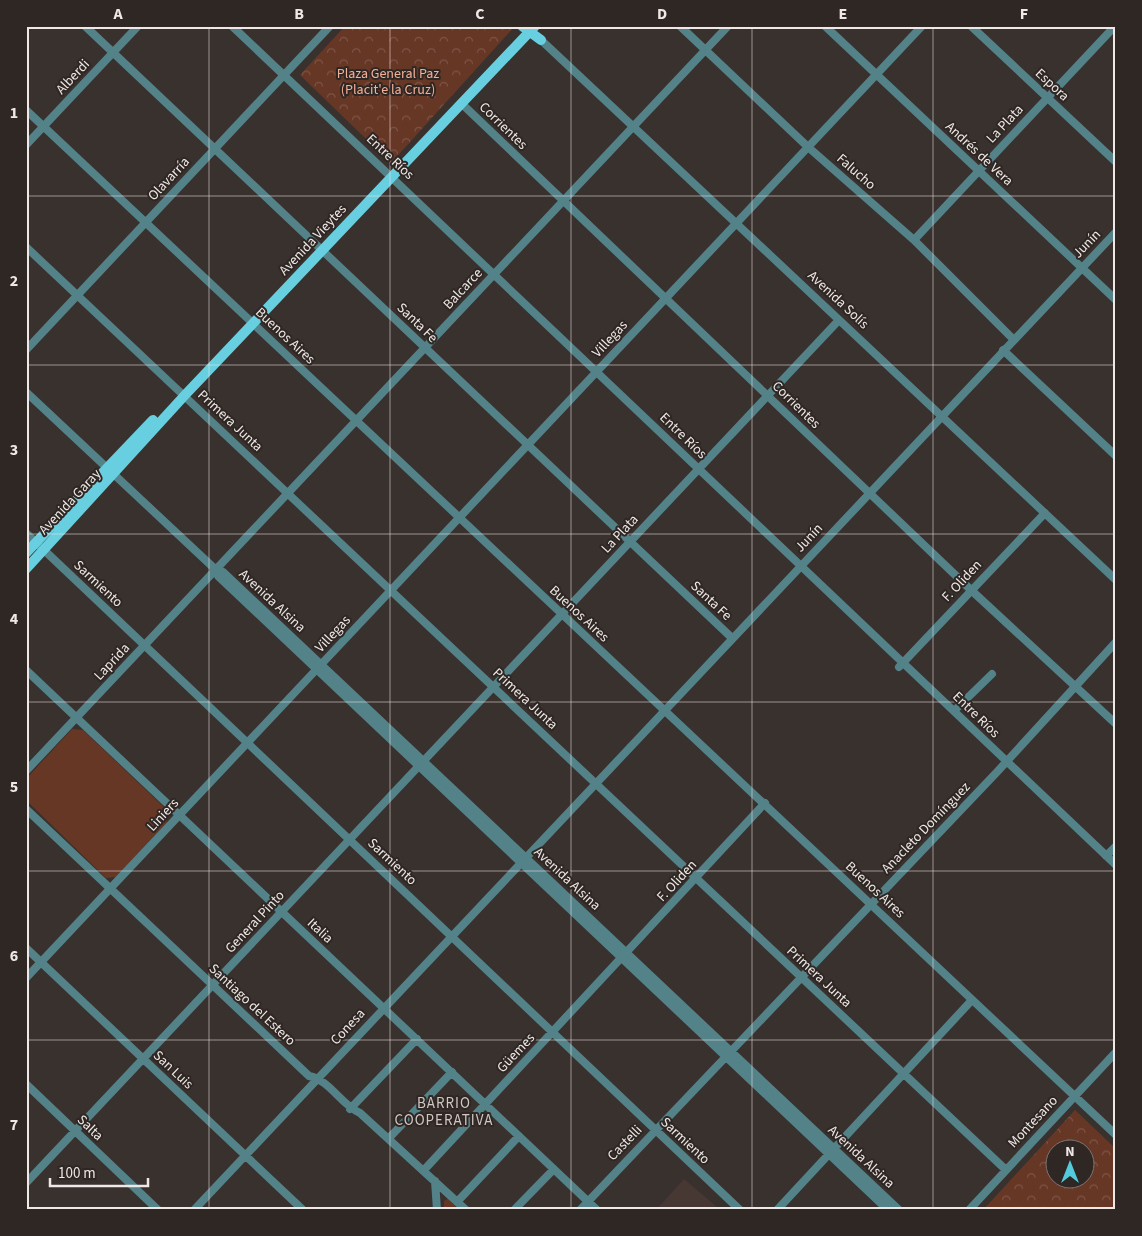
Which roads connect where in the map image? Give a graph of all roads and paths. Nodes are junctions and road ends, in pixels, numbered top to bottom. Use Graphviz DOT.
graph roads {
  1 [pos="85,26"];
  2 [pos="138,26"];
  3 [pos="232,26"];
  4 [pos="330,26"];
  5 [pos="680,26"];
  6 [pos="728,26"];
  7 [pos="825,26"];
  8 [pos="922,26"];
  9 [pos="971,26"];
  10 [pos="1114,26"];
  11 [pos="529,28"];
  12 [pos="541,40"];
  13 [pos="706,50"];
  14 [pos="113,53"];
  15 [pos="284,75"];
  16 [pos="876,75"];
  17 [pos="1047,98"];
  18 [pos="461,103"];
  19 [pos="26,110"];
  20 [pos="44,127"];
  21 [pos="633,127"];
  22 [pos="26,146"];
  23 [pos="808,147"];
  24 [pos="215,149"];
  25 [pos="1116,162"];
  26 [pos="979,171"];
  27 [pos="391,175"];
  28 [pos="563,201"];
  29 [pos="146,222"];
  30 [pos="736,224"];
  31 [pos="1116,232"];
  32 [pos="914,240"];
  33 [pos="26,247"];
  34 [pos="321,248"];
  35 [pos="1081,268"];
  36 [pos="495,274"];
  37 [pos="78,295"];
  38 [pos="665,299"];
  39 [pos="1116,300"];
  40 [pos="838,320"];
  41 [pos="252,322"];
  42 [pos="1014,340"];
  43 [pos="425,347"];
  44 [pos="26,350"];
  45 [pos="1003,350"];
  46 [pos="597,371"];
  47 [pos="26,392"];
  48 [pos="183,394"];
  49 [pos="767,396"];
  50 [pos="941,416"];
  51 [pos="356,420"];
  52 [pos="528,445"];
  53 [pos="1116,456"];
  54 [pos="699,468"];
  55 [pos="110,472"];
  56 [pos="869,492"];
  57 [pos="288,493"];
  58 [pos="1045,513"];
  59 [pos="459,518"];
  60 [pos="26,533"];
  61 [pos="630,542"];
  62 [pos="40,546"];
  63 [pos="26,554"];
  64 [pos="800,565"];
  65 [pos="26,569"];
  66 [pos="216,569"];
  67 [pos="1116,580"];
  68 [pos="391,590"];
  69 [pos="971,590"];
  70 [pos="562,614"];
  71 [pos="732,638"];
  72 [pos="1116,642"];
  73 [pos="144,645"];
  74 [pos="901,665"];
  75 [pos="319,667"];
  76 [pos="26,670"];
  77 [pos="992,674"];
  78 [pos="1075,686"];
  79 [pos="493,687"];
  80 [pos="664,711"];
  81 [pos="954,711"];
  82 [pos="77,717"];
  83 [pos="1116,724"];
  84 [pos="248,743"];
  85 [pos="1006,761"];
  86 [pos="421,763"];
  87 [pos="26,771"];
  88 [pos="595,783"];
  89 [pos="764,804"];
  90 [pos="26,809"];
  91 [pos="180,815"];
  92 [pos="350,840"];
  93 [pos="1116,846"];
  94 [pos="1106,856"];
  95 [pos="523,859"];
  96 [pos="1116,865"];
  97 [pos="696,878"];
  98 [pos="111,888"];
  99 [pos="871,902"];
  100 [pos="282,912"];
  101 [pos="451,936"];
  102 [pos="26,948"];
  103 [pos="624,955"];
  104 [pos="41,962"];
  105 [pos="800,977"];
  106 [pos="26,978"];
  107 [pos="213,985"];
  108 [pos="972,1000"];
  109 [pos="383,1008"];
  110 [pos="552,1032"];
  111 [pos="416,1039"];
  112 [pos="1116,1052"];
  113 [pos="728,1053"];
  114 [pos="143,1058"];
  115 [pos="452,1072"];
  116 [pos="904,1074"];
  117 [pos="318,1078"];
  118 [pos="26,1084"];
  119 [pos="1075,1096"];
  120 [pos="485,1104"];
  121 [pos="350,1109"];
  122 [pos="656,1130"];
  123 [pos="75,1131"];
  124 [pos="1116,1135"];
  125 [pos="520,1136"];
  126 [pos="389,1138"];
  127 [pos="832,1152"];
  128 [pos="245,1155"];
  129 [pos="554,1168"];
  130 [pos="424,1170"];
  131 [pos="1006,1170"];
  132 [pos="436,1181"];
  133 [pos="26,1184"];
  134 [pos="588,1201"];
  135 [pos="457,1202"];
  136 [pos="158,1210"];
  137 [pos="194,1210"];
  138 [pos="304,1210"];
  139 [pos="437,1210"];
  140 [pos="466,1210"];
  141 [pos="514,1210"];
  142 [pos="580,1210"];
  143 [pos="597,1210"];
  144 [pos="740,1210"];
  145 [pos="777,1210"];
  146 [pos="888,1210"];
  147 [pos="899,1210"];
  148 [pos="969,1210"];
  1 -- 14 [label="street, Santa Fe"];
  2 -- 14 [label="street, Alberdi"];
  3 -- 15 [label="street, Entre Ríos"];
  4 -- 15 [label="street, Olavarría"];
  5 -- 13 [label="street, Falucho"];
  6 -- 13 [label="street, Balcarce"];
  7 -- 16 [label="street, Andrés de Vera"];
  8 -- 16 [label="street, Villegas"];
  9 -- 17 [label="street, Espora"];
  10 -- 17 [label="street, La Plata"];
  11 -- 12 [label="main road, Avenida Solís"];
  11 -- 18 [label="main road, Avenida Vieytes"];
  11 -- 27 [label="main road, Avenida Vieytes"];
  12 -- 21 [label="street, Avenida Solís"];
  13 -- 21 [label="street, Balcarce"];
  13 -- 23 [label="street, Falucho"];
  14 -- 20 [label="street, Alberdi"];
  14 -- 24 [label="street, Santa Fe"];
  15 -- 24 [label="street, Olavarría"];
  15 -- 27 [label="street, Entre Ríos"];
  16 -- 23 [label="street, Villegas"];
  16 -- 26 [label="street, Andrés de Vera"];
  17 -- 25 [label="street, Espora"];
  17 -- 26 [label="street, La Plata"];
  18 -- 27 [label="main road, Avenida Vieytes"];
  18 -- 28 [label="street, Corrientes"];
  19 -- 20 [label="street, Buenos Aires"];
  20 -- 22 [label="street, Alberdi"];
  20 -- 29 [label="street, Buenos Aires"];
  21 -- 28 [label="street, Balcarce"];
  21 -- 30 [label="street, Avenida Solís"];
  23 -- 30 [label="street, Villegas"];
  23 -- 32 [label="street, Falucho"];
  24 -- 29 [label="street, Olavarría"];
  24 -- 34 [label="street, Santa Fe"];
  26 -- 32 [label="street, La Plata"];
  26 -- 35 [label="street, Andrés de Vera"];
  27 -- 34 [label="main road, Avenida Vieytes"];
  27 -- 36 [label="street, Entre Ríos"];
  28 -- 36 [label="street, Balcarce"];
  28 -- 38 [label="street, Corrientes"];
  29 -- 37 [label="street, Olavarría"];
  29 -- 41 [label="street, Buenos Aires"];
  30 -- 38 [label="street, Villegas"];
  30 -- 40 [label="street, Avenida Solís"];
  31 -- 35 [label="street, Junín"];
  32 -- 42 [label="street, Falucho"];
  33 -- 37 [label="street, Primera Junta"];
  34 -- 41 [label="main road, Avenida Vieytes"];
  34 -- 43 [label="street, Santa Fe"];
  35 -- 39 [label="street, Andrés de Vera"];
  35 -- 42 [label="street, Junín"];
  36 -- 43 [label="street, Balcarce"];
  36 -- 46 [label="street, Entre Ríos"];
  37 -- 44 [label="street, Olavarría"];
  37 -- 48 [label="street, Primera Junta"];
  38 -- 46 [label="street, Villegas"];
  38 -- 49 [label="street, Corrientes"];
  40 -- 49 [label="street, La Plata"];
  40 -- 50 [label="street, Avenida Solís"];
  41 -- 48 [label="main road, Avenida Vieytes"];
  41 -- 51 [label="street, Buenos Aires"];
  42 -- 45 [label="street, Junín"];
  43 -- 51 [label="street, Balcarce"];
  43 -- 52 [label="street, Santa Fe"];
  45 -- 50 [label="street, Junín"];
  45 -- 53 [label="street"];
  46 -- 52 [label="street, Villegas"];
  46 -- 54 [label="street, Entre Ríos"];
  47 -- 55 [label="street, Avenida Alsina"];
  48 -- 55 [label="main road, Avenida Vieytes"];
  48 -- 57 [label="street, Primera Junta"];
  49 -- 54 [label="street, La Plata"];
  49 -- 56 [label="street, Corrientes"];
  50 -- 56 [label="street, Junín"];
  50 -- 58 [label="street, Avenida Solís"];
  51 -- 57 [label="street, Balcarce"];
  51 -- 59 [label="street, Buenos Aires"];
  52 -- 59 [label="street, Villegas"];
  52 -- 61 [label="street, Santa Fe"];
  54 -- 61 [label="street, La Plata"];
  54 -- 64 [label="street, Entre Ríos"];
  55 -- 62 [label="main road, Avenida Garay"];
  55 -- 66 [label="street, Avenida Alsina"];
  56 -- 64 [label="street, Junín"];
  56 -- 69 [label="street, Corrientes"];
  57 -- 66 [label="street, Balcarce"];
  57 -- 68 [label="street, Primera Junta"];
  58 -- 67 [label="street, Avenida Solís"];
  58 -- 69 [label="street, F. Oliden"];
  59 -- 68 [label="street, Villegas"];
  59 -- 70 [label="street, Buenos Aires"];
  60 -- 62 [label="street, Sarmiento"];
  61 -- 70 [label="street, La Plata"];
  61 -- 71 [label="street, Santa Fe"];
  62 -- 63 [label="main road, Avenida Garay"];
  62 -- 65 [label="main road, Avenida Garay"];
  62 -- 73 [label="street, Sarmiento"];
  64 -- 71 [label="street, Junín"];
  64 -- 74 [label="street, Entre Ríos"];
  66 -- 73 [label="street, Laprida"];
  66 -- 75 [label="street, Avenida Alsina"];
  68 -- 75 [label="street, Villegas"];
  68 -- 79 [label="street, Primera Junta"];
  69 -- 74 [label="street, F. Oliden"];
  69 -- 78 [label="street, Corrientes"];
  70 -- 79 [label="street, La Plata"];
  70 -- 80 [label="street, Buenos Aires"];
  71 -- 80 [label="street, Junín"];
  72 -- 78 [label="street, Anacleto Domínguez"];
  73 -- 82 [label="street, Laprida"];
  73 -- 84 [label="street, Sarmiento"];
  74 -- 81 [label="street, Entre Ríos"];
  75 -- 84 [label="street, Liniers"];
  75 -- 86 [label="street, Avenida Alsina"];
  76 -- 82 [label="street, Italia"];
  77 -- 81 [label="street"];
  78 -- 83 [label="street, Corrientes"];
  78 -- 85 [label="street, Anacleto Domínguez"];
  79 -- 86 [label="street, La Plata"];
  79 -- 88 [label="street, Primera Junta"];
  80 -- 88 [label="street, Junín"];
  80 -- 89 [label="street, Buenos Aires"];
  81 -- 85 [label="street, Entre Ríos"];
  82 -- 87 [label="street, Laprida"];
  82 -- 91 [label="street, Italia"];
  84 -- 91 [label="street, Liniers"];
  84 -- 92 [label="street, Sarmiento"];
  85 -- 94 [label="street, Entre Ríos"];
  85 -- 99 [label="street, Anacleto Domínguez"];
  86 -- 92 [label="street, General Pinto"];
  86 -- 95 [label="street, Avenida Alsina"];
  88 -- 95 [label="street, Junín"];
  88 -- 97 [label="street, Primera Junta"];
  89 -- 97 [label="street, F. Oliden"];
  89 -- 99 [label="street, Buenos Aires"];
  90 -- 98 [label="street, Santiago del Estero"];
  91 -- 98 [label="street, Liniers"];
  91 -- 100 [label="street, Italia"];
  92 -- 100 [label="street, General Pinto"];
  92 -- 101 [label="street, Sarmiento"];
  93 -- 94 [label="street"];
  94 -- 96 [label="street, Entre Ríos"];
  95 -- 101 [label="street, Conesa"];
  95 -- 103 [label="street, Avenida Alsina"];
  97 -- 103 [label="street, F. Oliden"];
  97 -- 105 [label="street, Primera Junta"];
  98 -- 104 [label="street, Liniers"];
  98 -- 107 [label="street, Santiago del Estero"];
  99 -- 105 [label="street, Anacleto Domínguez"];
  99 -- 108 [label="street, Buenos Aires"];
  100 -- 107 [label="street, General Pinto"];
  100 -- 109 [label="street, Italia"];
  101 -- 109 [label="street, Conesa"];
  101 -- 110 [label="street, Sarmiento"];
  102 -- 104 [label="street, San Luis"];
  103 -- 110 [label="street, Güemes"];
  103 -- 113 [label="street, Avenida Alsina"];
  104 -- 106 [label="street, Liniers"];
  104 -- 114 [label="street, San Luis"];
  105 -- 113 [label="street, Anacleto Domínguez"];
  105 -- 116 [label="street, Primera Junta"];
  107 -- 114 [label="street, General Pinto"];
  107 -- 117 [label="street, Santiago del Estero"];
  108 -- 116 [label="street"];
  108 -- 119 [label="street, Buenos Aires"];
  109 -- 111 [label="street, Italia"];
  109 -- 117 [label="street, Conesa"];
  110 -- 120 [label="street, Güemes"];
  110 -- 122 [label="street, Sarmiento"];
  111 -- 115 [label="street, Italia"];
  111 -- 121 [label="street"];
  112 -- 119 [label="street, Montesano"];
  113 -- 122 [label="street, Castelli"];
  113 -- 127 [label="street, Avenida Alsina"];
  114 -- 123 [label="street, General Pinto"];
  114 -- 128 [label="street, San Luis"];
  115 -- 120 [label="street, Italia"];
  115 -- 126 [label="street"];
  116 -- 127 [label="street"];
  116 -- 131 [label="street, Primera Junta"];
  117 -- 121 [label="street, Santiago del Estero"];
  117 -- 128 [label="street, Conesa"];
  118 -- 123 [label="street, Salta"];
  119 -- 124 [label="street, Buenos Aires"];
  119 -- 131 [label="street, Montesano"];
  120 -- 125 [label="street, Italia"];
  120 -- 130 [label="street, Güemes"];
  121 -- 126 [label="street, Santiago del Estero"];
  122 -- 134 [label="street, Castelli"];
  122 -- 144 [label="street, Sarmiento"];
  123 -- 133 [label="street, General Pinto"];
  123 -- 136 [label="street, Salta"];
  125 -- 129 [label="street, Italia"];
  125 -- 135 [label="street"];
  126 -- 130 [label="street, Santiago del Estero"];
  127 -- 145 [label="street"];
  127 -- 146 [label="street, Avenida Alsina"];
  127 -- 147 [label="street, Avenida Alsina"];
  128 -- 137 [label="street, Conesa"];
  128 -- 138 [label="street, San Luis"];
  129 -- 134 [label="street, Italia"];
  129 -- 141 [label="street"];
  130 -- 132 [label="street, Santiago del Estero"];
  131 -- 148 [label="street, Montesano"];
  132 -- 135 [label="street, Santiago del Estero"];
  132 -- 139 [label="street"];
  134 -- 142 [label="street, Castelli"];
  134 -- 143 [label="street, Italia"];
  135 -- 140 [label="street, Santiago del Estero"];
}
